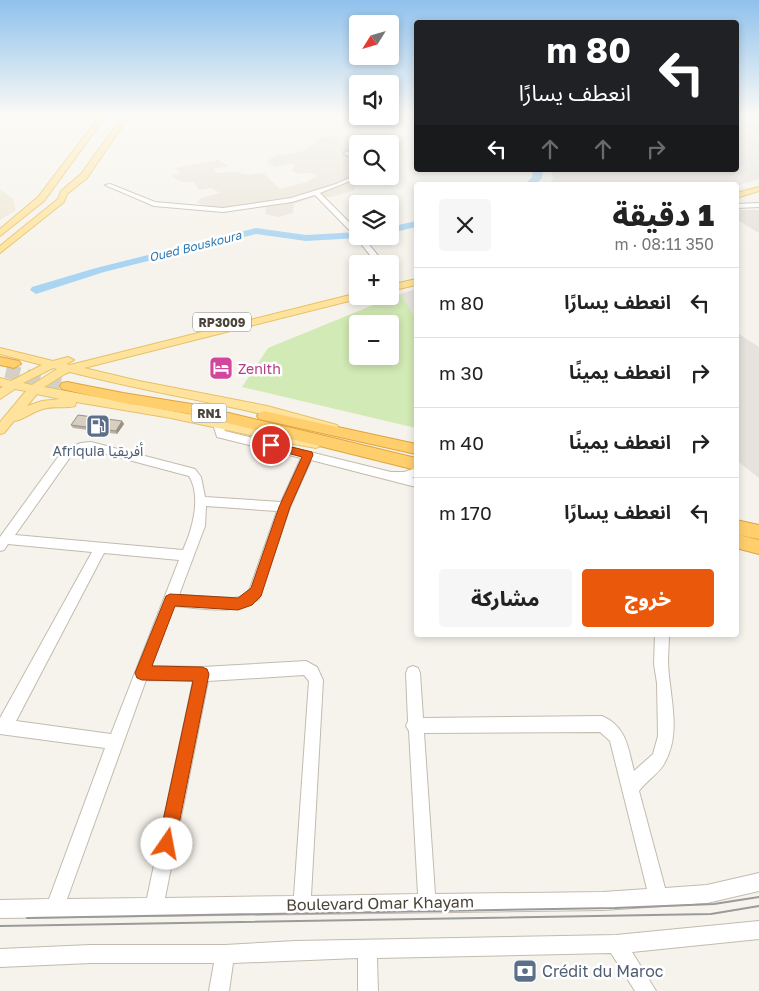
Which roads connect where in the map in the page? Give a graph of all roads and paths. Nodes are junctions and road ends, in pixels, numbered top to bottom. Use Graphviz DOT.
graph roads {
  1 [pos="69,162"];
  2 [pos="94,162"];
  3 [pos="56,180"];
  4 [pos="349,180"];
  5 [pos="759,184"];
  6 [pos="108,185"];
  7 [pos="759,189"];
  8 [pos="739,190"];
  9 [pos="317,192"];
  10 [pos="64,193"];
  11 [pos="739,195"];
  12 [pos="759,205"];
  13 [pos="739,206"];
  14 [pos="349,226"];
  15 [pos="14,229"];
  16 [pos="0,233"];
  17 [pos="0,241"];
  18 [pos="366,245"];
  19 [pos="0,250"];
  20 [pos="374,255"];
  21 [pos="414,276"];
  22 [pos="399,280"];
  23 [pos="399,282"];
  24 [pos="414,282"];
  25 [pos="349,292"];
  26 [pos="349,298"];
  27 [pos="157,346"];
  28 [pos="0,351"];
  29 [pos="87,355"];
  30 [pos="35,371"];
  31 [pos="5,373"];
  32 [pos="62,376"];
  33 [pos="131,382"];
  34 [pos="0,395"];
  35 [pos="100,403"];
  36 [pos="218,424"];
  37 [pos="1,429"];
  38 [pos="351,441"];
  39 [pos="414,449"];
  40 [pos="308,455"];
  41 [pos="414,463"];
  42 [pos="414,473"];
  43 [pos="391,476"];
  44 [pos="414,483"];
  45 [pos="200,501"];
  46 [pos="284,507"];
  47 [pos="739,528"];
  48 [pos="759,532"];
  49 [pos="3,542"];
  50 [pos="739,542"];
  51 [pos="759,547"];
  52 [pos="101,548"];
  53 [pos="188,556"];
  54 [pos="170,600"];
  55 [pos="662,637"];
  56 [pos="142,673"];
  57 [pos="413,673"];
  58 [pos="202,674"];
  59 [pos="3,726"];
  60 [pos="414,726"];
  61 [pos="115,742"];
  62 [pos="630,789"];
  63 [pos="759,882"];
  64 [pos="658,898"];
  65 [pos="427,902"];
  66 [pos="302,904"];
  67 [pos="154,907"];
  68 [pos="54,908"];
  69 [pos="0,909"];
  70 [pos="759,930"];
  71 [pos="616,944"];
  72 [pos="368,950"];
  73 [pos="225,954"];
  74 [pos="0,958"];
  75 [pos="219,991"];
  76 [pos="368,991"];
  77 [pos="646,991"];
  1 -- 3 [label="main road"];
  2 -- 10 [label="main road"];
  3 -- 15 [label="main road"];
  3 -- 16 [label="main road"];
  4 -- 9 [label="street"];
  5 -- 8 [label="main road"];
  6 -- 9 [label="street"];
  7 -- 11 [label="main road"];
  9 -- 14 [label="street"];
  10 -- 15 [label="main road"];
  10 -- 19 [label="main road"];
  12 -- 13 [label="street"];
  15 -- 17 [label="main road"];
  18 -- 20 [label="street"];
  21 -- 22 [label="main road"];
  23 -- 24 [label="main road"];
  25 -- 29 [label="main road, RP3009"];
  26 -- 27 [label="main road, RP3009"];
  27 -- 32 [label="main road, RP3009"];
  27 -- 33 [label="main road"];
  28 -- 30 [label="main road"];
  29 -- 30 [label="main road"];
  29 -- 32 [label="main road"];
  30 -- 31 [label="main road"];
  30 -- 31 [label="main road"];
  30 -- 32 [label="main road"];
  30 -- 32 [label="main road"];
  30 -- 32 [label="main road"];
  30 -- 37 [label="main road"];
  31 -- 34 [label="main road"];
  32 -- 33 [label="main road"];
  32 -- 35 [label="main road"];
  32 -- 38 [label="highway, RN1"];
  33 -- 38 [label="main road"];
  35 -- 36 [label="main road"];
  35 -- 37 [label="main road"];
  36 -- 38 [label="main road"];
  36 -- 40 [label="street"];
  38 -- 39 [label="highway, RN1"];
  38 -- 41 [label="highway, RN1"];
  40 -- 43 [label="street"];
  40 -- 46 [label="street"];
  42 -- 43 [label="street"];
  43 -- 44 [label="street"];
  45 -- 46 [label="street"];
  45 -- 49 [label="street"];
  45 -- 53 [label="street"];
  46 -- 54 [label="street"];
  47 -- 48 [label="highway"];
  49 -- 52 [label="street"];
  50 -- 51 [label="highway"];
  52 -- 53 [label="street"];
  52 -- 59 [label="street"];
  53 -- 54 [label="street"];
  54 -- 56 [label="street"];
  55 -- 62 [label="street"];
  56 -- 58 [label="street"];
  56 -- 61 [label="street"];
  57 -- 60 [label="street"];
  58 -- 66 [label="street"];
  58 -- 67 [label="street"];
  59 -- 61 [label="street"];
  60 -- 62 [label="street"];
  60 -- 65 [label="street"];
  61 -- 68 [label="street"];
  62 -- 64 [label="street"];
  63 -- 64 [label="street, Boulevard Omar Khayam"];
  64 -- 65 [label="street, Boulevard Omar Khayam"];
  65 -- 66 [label="street, Boulevard Omar Khayam"];
  66 -- 67 [label="street, Boulevard Omar Khayam"];
  67 -- 68 [label="street, Boulevard Omar Khayam"];
  68 -- 69 [label="street, Boulevard Omar Khayam"];
  70 -- 71 [label="street"];
  71 -- 72 [label="street"];
  71 -- 77 [label="street"];
  72 -- 73 [label="street"];
  72 -- 76 [label="street"];
  73 -- 74 [label="street"];
  73 -- 75 [label="street"];
}
